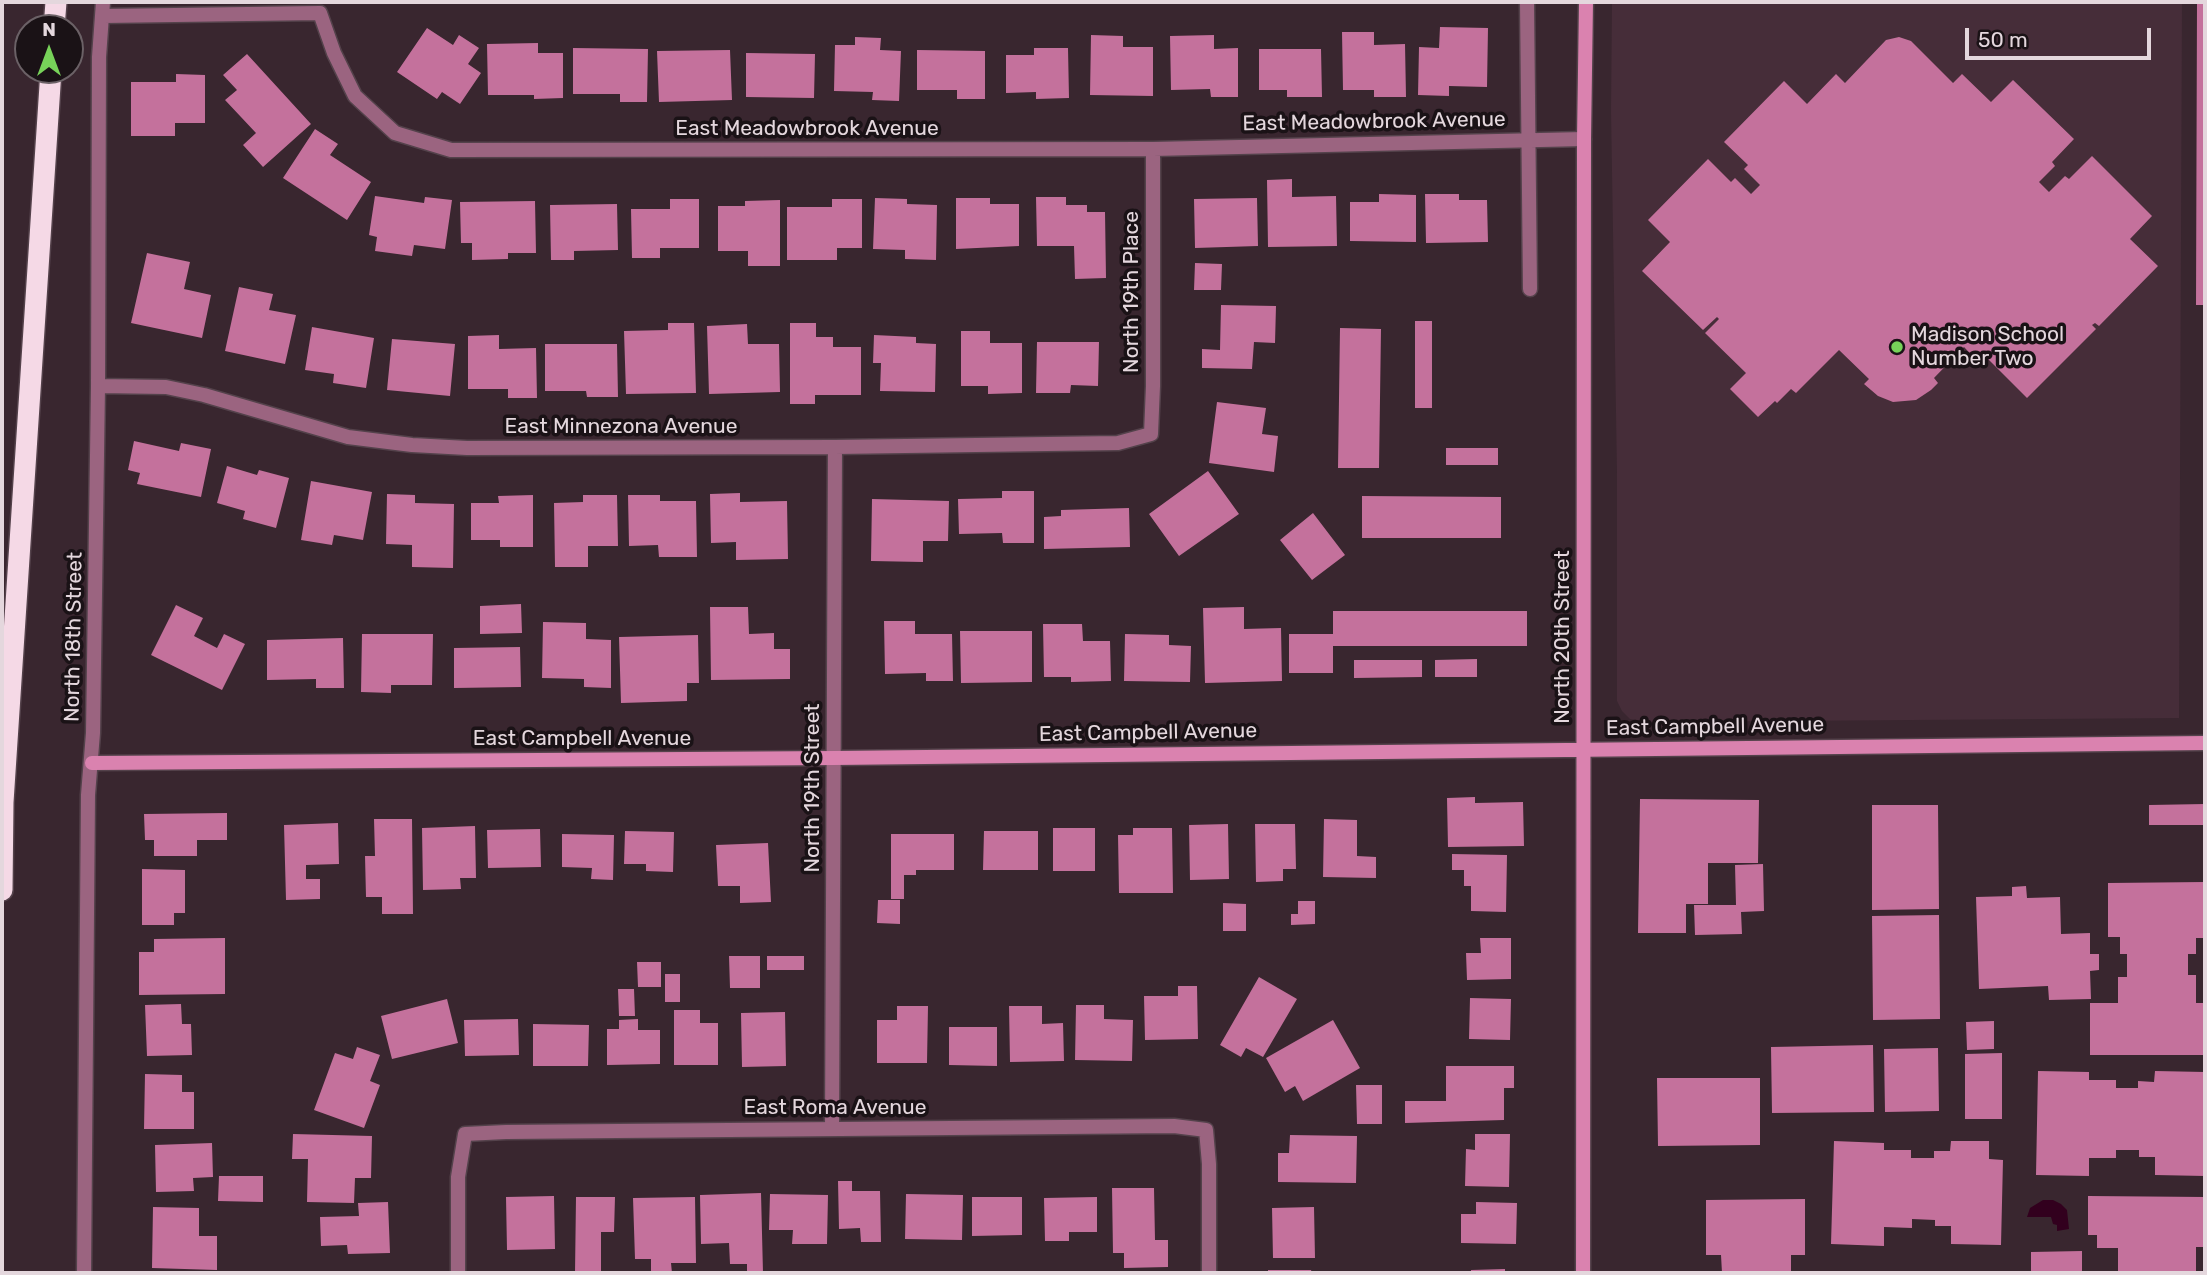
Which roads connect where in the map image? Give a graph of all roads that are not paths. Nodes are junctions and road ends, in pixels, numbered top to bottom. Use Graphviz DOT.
graph roads {
  1 [pos="1527,2"];
  2 [pos="1586,2"];
  3 [pos="321,7"];
  4 [pos="103,9"];
  5 [pos="50,84"];
  6 [pos="1527,139"];
  7 [pos="1584,139"];
  8 [pos="1153,149"];
  9 [pos="1530,289"];
  10 [pos="98,386"];
  11 [pos="1151,434"];
  12 [pos="835,447"];
  13 [pos="2205,743"];
  14 [pos="1584,750"];
  15 [pos="834,758"];
  16 [pos="92,763"];
  17 [pos="2,890"];
  18 [pos="832,1129"];
  19 [pos="84,1273"];
  20 [pos="458,1273"];
  21 [pos="1209,1273"];
  22 [pos="1583,1273"];
  1 -- 6 [label="street"];
  2 -- 7 [label="street, North 20th Street"];
  3 -- 4 [label="street, East Meadowbrook Avenue"];
  3 -- 8 [label="street, East Meadowbrook Avenue"];
  4 -- 10 [label="street, North 18th Street"];
  5 -- 17 [label="highway"];
  6 -- 7 [label="street, East Meadowbrook Avenue"];
  6 -- 8 [label="street, East Meadowbrook Avenue"];
  6 -- 9 [label="street"];
  7 -- 14 [label="street, North 20th Street"];
  8 -- 11 [label="street, North 19th Place"];
  10 -- 12 [label="street, East Minnezona Avenue"];
  10 -- 16 [label="street, North 18th Street"];
  11 -- 12 [label="street, East Minnezona Avenue"];
  12 -- 15 [label="street, North 19th Street"];
  13 -- 14 [label="street, East Campbell Avenue"];
  14 -- 15 [label="street, East Campbell Avenue"];
  14 -- 22 [label="street, North 20th Street"];
  15 -- 16 [label="street, East Campbell Avenue"];
  15 -- 18 [label="street, North 19th Street"];
  16 -- 19 [label="street, North 18th Street"];
  18 -- 20 [label="street, East Roma Avenue"];
  18 -- 21 [label="street, East Roma Avenue"];
}
